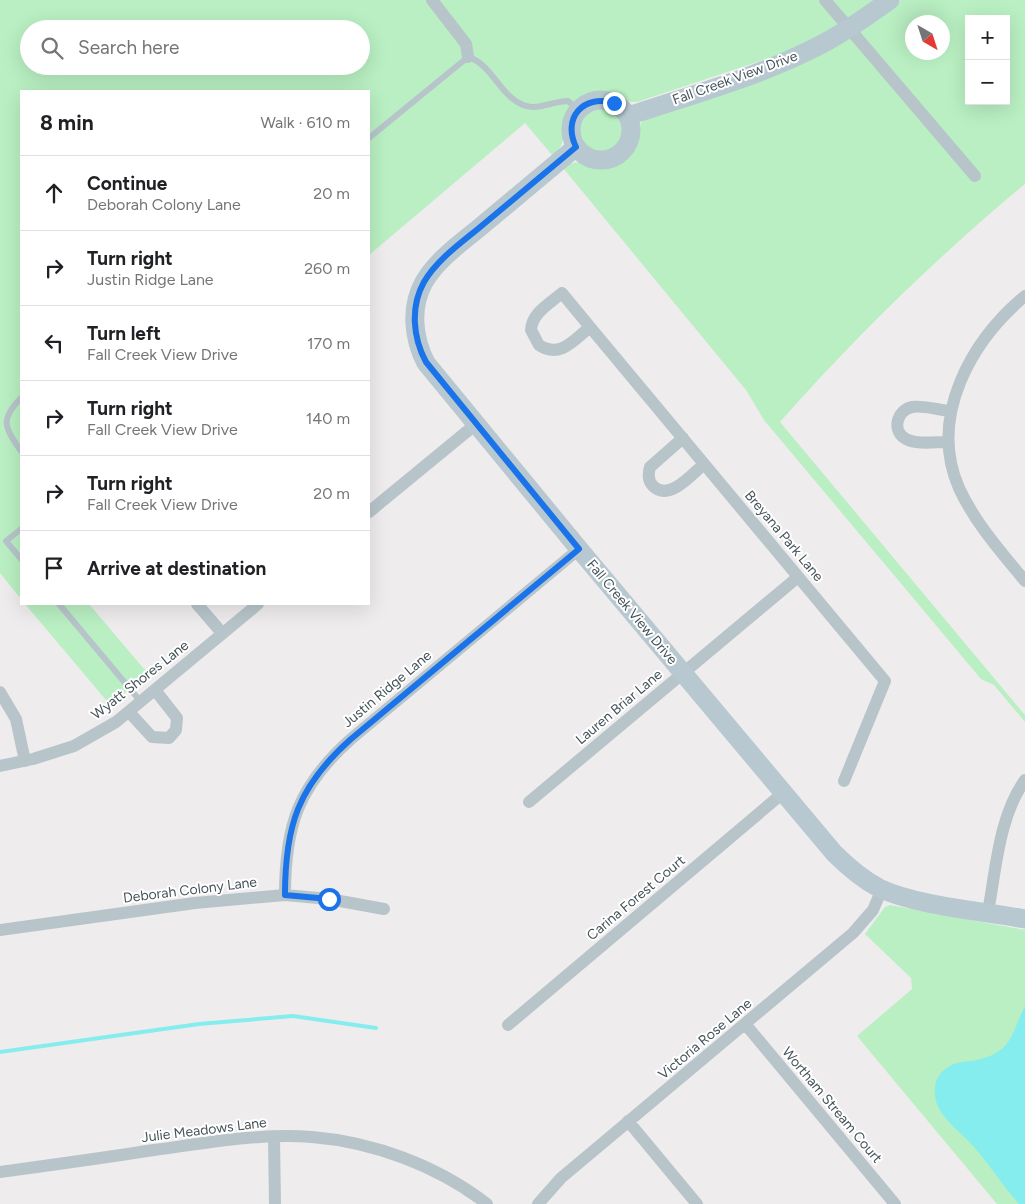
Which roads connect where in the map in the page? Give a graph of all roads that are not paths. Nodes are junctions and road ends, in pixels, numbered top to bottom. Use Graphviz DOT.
graph roads {
  1 [pos="432,0"];
  2 [pos="825,0"];
  3 [pos="890,0"];
  4 [pos="849,29"];
  5 [pos="468,57"];
  6 [pos="578,110"];
  7 [pos="628,116"];
  8 [pos="370,137"];
  9 [pos="576,147"];
  10 [pos="975,176"];
  11 [pos="1025,296"];
  12 [pos="590,327"];
  13 [pos="20,399"];
  14 [pos="950,411"];
  15 [pos="476,424"];
  16 [pos="682,438"];
  17 [pos="18,441"];
  18 [pos="948,442"];
  19 [pos="704,464"];
  20 [pos="370,511"];
  21 [pos="20,530"];
  22 [pos="3,542"];
  23 [pos="579,549"];
  24 [pos="20,558"];
  25 [pos="798,577"];
  26 [pos="1025,581"];
  27 [pos="59,605"];
  28 [pos="197,605"];
  29 [pos="257,605"];
  30 [pos="222,634"];
  31 [pos="683,673"];
  32 [pos="155,690"];
  33 [pos="0,692"];
  34 [pos="141,702"];
  35 [pos="128,712"];
  36 [pos="25,761"];
  37 [pos="0,766"];
  38 [pos="1025,780"];
  39 [pos="844,781"];
  40 [pos="783,793"];
  41 [pos="529,802"];
  42 [pos="882,889"];
  43 [pos="285,895"];
  44 [pos="384,908"];
  45 [pos="988,912"];
  46 [pos="1025,919"];
  47 [pos="0,930"];
  48 [pos="508,1025"];
  49 [pos="746,1025"];
  50 [pos="628,1121"];
  51 [pos="274,1137"];
  52 [pos="0,1172"];
  53 [pos="275,1204"];
  54 [pos="487,1204"];
  55 [pos="538,1204"];
  56 [pos="697,1204"];
  57 [pos="895,1204"];
  1 -- 5 [label="street"];
  2 -- 4 [label="street"];
  3 -- 4 [label="street, Fall Creek View Drive"];
  4 -- 7 [label="street, Fall Creek View Drive"];
  4 -- 10 [label="street"];
  5 -- 6 [label="lane"];
  5 -- 8 [label="lane"];
  6 -- 7 [label="street"];
  6 -- 9 [label="street"];
  7 -- 9 [label="street"];
  9 -- 15 [label="street, Fall Creek View Drive"];
  11 -- 14 [label="street"];
  12 -- 12 [label="street, Breyana Park Lane"];
  12 -- 16 [label="street, Breyana Park Lane"];
  13 -- 17 [label="lane"];
  14 -- 18 [label="street"];
  14 -- 18 [label="street"];
  15 -- 20 [label="street"];
  15 -- 23 [label="street, Fall Creek View Drive"];
  16 -- 19 [label="street, Breyana Park Lane"];
  16 -- 19 [label="street"];
  18 -- 26 [label="street"];
  19 -- 25 [label="street, Breyana Park Lane"];
  21 -- 22 [label="lane"];
  22 -- 24 [label="lane"];
  23 -- 31 [label="street, Fall Creek View Drive"];
  23 -- 43 [label="street, Justin Ridge Lane"];
  25 -- 31 [label="street, Lauren Briar Lane"];
  25 -- 39 [label="street, Breyana Park Lane"];
  27 -- 34 [label="lane"];
  28 -- 30 [label="street"];
  29 -- 30 [label="street, Wyatt Shores Lane"];
  30 -- 32 [label="street, Wyatt Shores Lane"];
  31 -- 40 [label="street, Fall Creek View Drive"];
  31 -- 41 [label="street, Lauren Briar Lane"];
  32 -- 34 [label="street, Wyatt Shores Lane"];
  32 -- 35 [label="street"];
  33 -- 36 [label="street"];
  34 -- 35 [label="street, Wyatt Shores Lane"];
  35 -- 36 [label="street, Wyatt Shores Lane"];
  36 -- 37 [label="street, Wyatt Shores Lane"];
  38 -- 45 [label="street"];
  40 -- 42 [label="street, Fall Creek View Drive"];
  40 -- 48 [label="street, Carina Forest Court"];
  42 -- 45 [label="street, Fall Creek View Drive"];
  42 -- 49 [label="street, Victoria Rose Lane"];
  43 -- 44 [label="street, Deborah Colony Lane"];
  43 -- 47 [label="street, Deborah Colony Lane"];
  45 -- 46 [label="street, Fall Creek View Drive"];
  49 -- 50 [label="street, Victoria Rose Lane"];
  49 -- 57 [label="street, Wortham Stream Court"];
  50 -- 55 [label="street, Victoria Rose Lane"];
  50 -- 56 [label="street"];
  51 -- 52 [label="street, Julie Meadows Lane"];
  51 -- 53 [label="street"];
  51 -- 54 [label="street, Julie Meadows Lane"];
}
